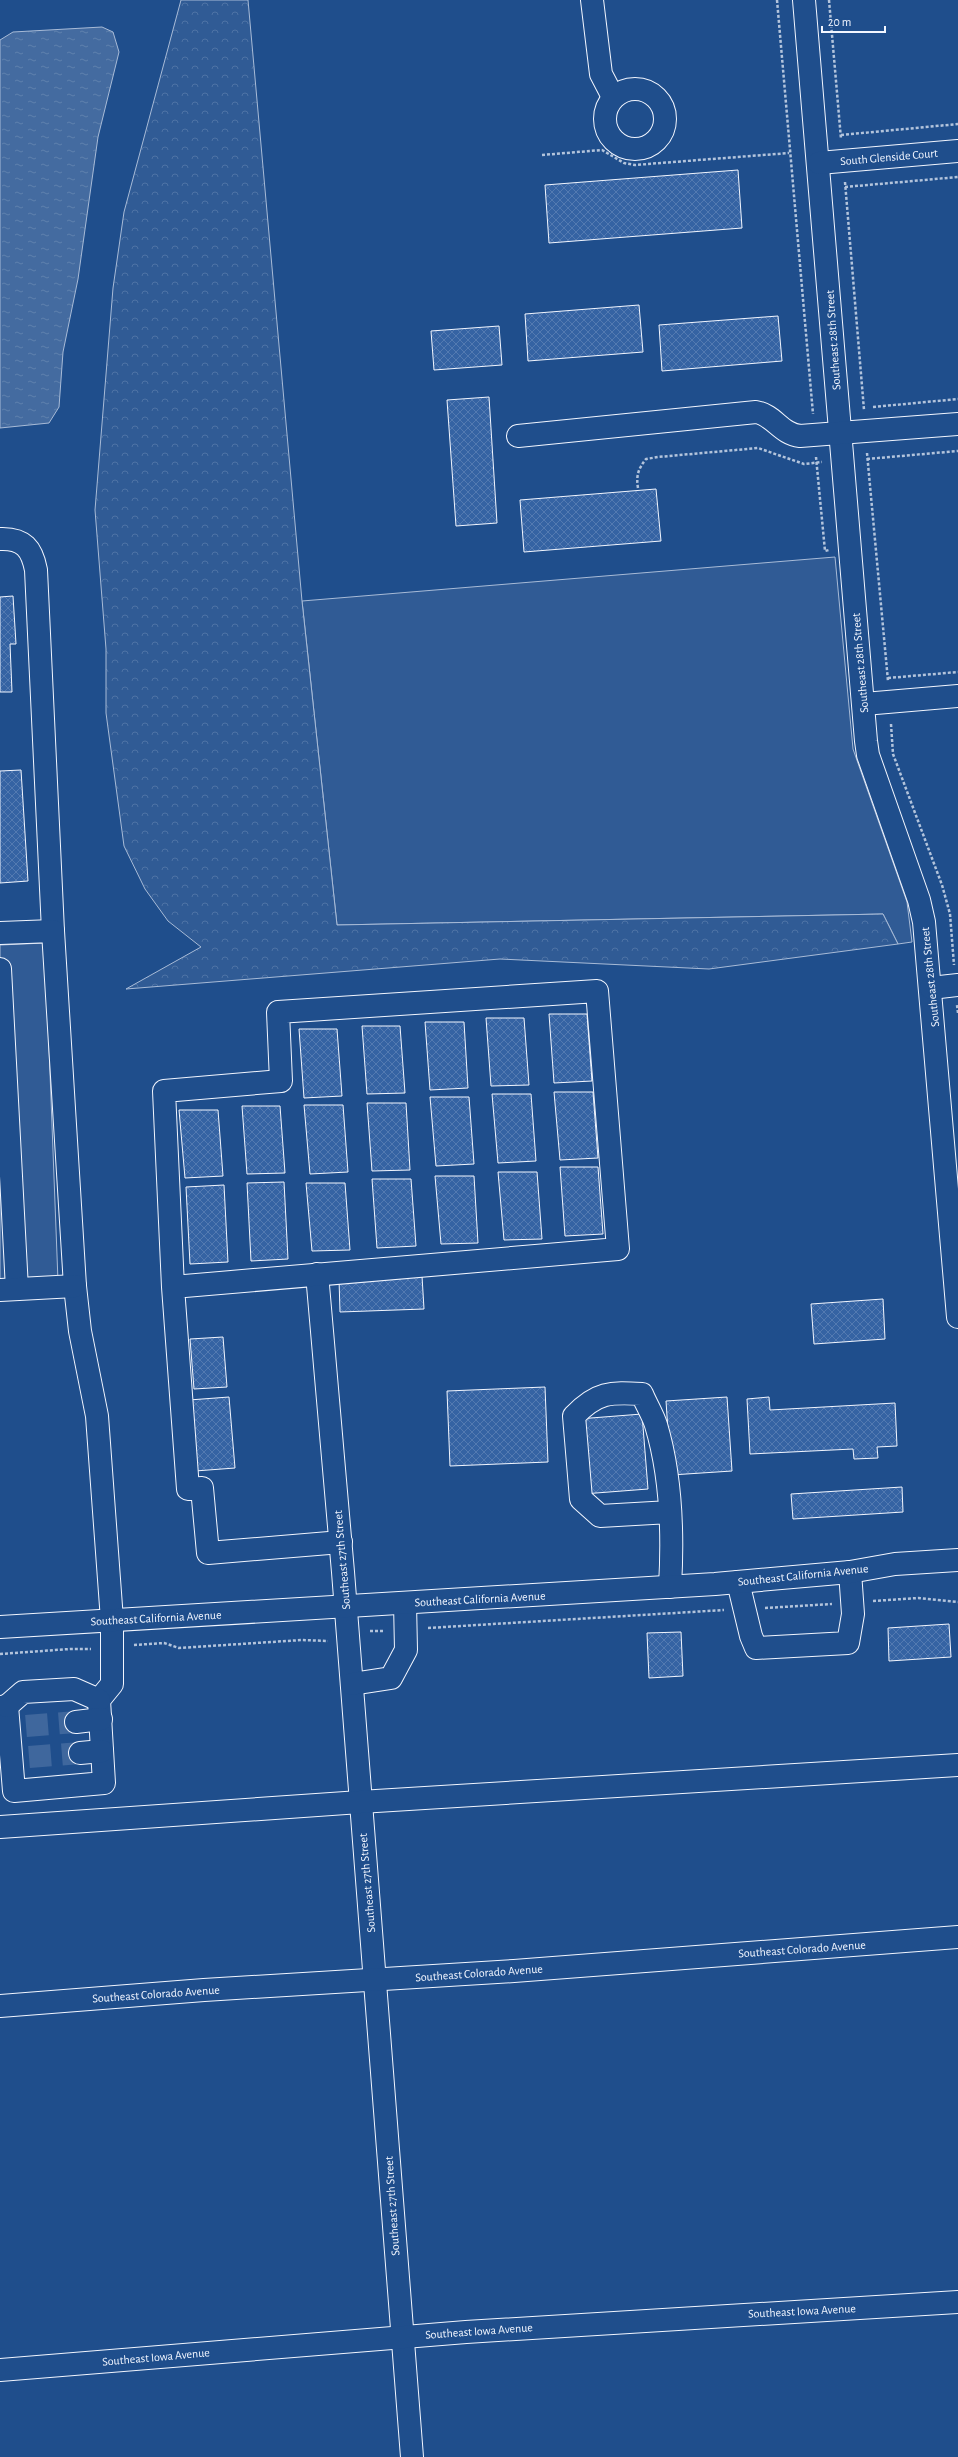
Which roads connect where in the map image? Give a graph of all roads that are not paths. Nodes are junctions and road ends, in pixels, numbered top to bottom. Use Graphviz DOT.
graph roads {
  1 [pos="592,0"];
  2 [pos="804,0"];
  3 [pos="613,96"];
  4 [pos="958,151"];
  5 [pos="819,163"];
  6 [pos="958,424"];
  7 [pos="840,433"];
  8 [pos="518,436"];
  9 [pos="0,539"];
  10 [pos="958,696"];
  11 [pos="864,704"];
  12 [pos="53,930"];
  13 [pos="0,933"];
  14 [pos="0,969"];
  15 [pos="958,985"];
  16 [pos="931,988"];
  17 [pos="956,1253"];
  18 [pos="317,1274"];
  19 [pos="75,1286"];
  20 [pos="173,1286"];
  21 [pos="9,1289"];
  22 [pos="958,1317"];
  23 [pos="670,1512"];
  24 [pos="341,1542"];
  25 [pos="958,1560"];
  26 [pos="850,1572"];
  27 [pos="738,1582"];
  28 [pos="670,1587"];
  29 [pos="405,1603"];
  30 [pos="346,1607"];
  31 [pos="112,1620"];
  32 [pos="0,1627"];
  33 [pos="352,1684"];
  34 [pos="4,1706"];
  35 [pos="100,1710"];
  36 [pos="76,1722"];
  37 [pos="102,1751"];
  38 [pos="80,1753"];
  39 [pos="958,1764"];
  40 [pos="360,1802"];
  41 [pos="0,1827"];
  42 [pos="958,1937"];
  43 [pos="374,1979"];
  44 [pos="0,2006"];
  45 [pos="958,2302"];
  46 [pos="402,2337"];
  47 [pos="0,2370"];
  48 [pos="412,2457"];
  1 -- 3 [label="street"];
  2 -- 5 [label="street, Southeast 28th Street"];
  4 -- 5 [label="street, South Glenside Court"];
  5 -- 7 [label="street, Southeast 28th Street"];
  6 -- 7 [label="street"];
  7 -- 8 [label="street"];
  7 -- 11 [label="street, Southeast 28th Street"];
  9 -- 12 [label="street"];
  10 -- 11 [label="street"];
  11 -- 16 [label="street, Southeast 28th Street"];
  12 -- 13 [label="street"];
  12 -- 19 [label="street"];
  14 -- 21 [label="street"];
  15 -- 16 [label="street"];
  16 -- 17 [label="street, Southeast 28th Street"];
  17 -- 22 [label="street, Southeast 28th Street"];
  18 -- 20 [label="street"];
  18 -- 20 [label="street"];
  18 -- 24 [label="street, Southeast 27th Street"];
  19 -- 21 [label="street"];
  19 -- 31 [label="street"];
  20 -- 24 [label="street"];
  23 -- 23 [label="street"];
  23 -- 28 [label="street"];
  24 -- 30 [label="street, Southeast 27th Street"];
  25 -- 26 [label="street, Southeast California Avenue"];
  26 -- 27 [label="street, Southeast California Avenue"];
  26 -- 27 [label="street"];
  27 -- 28 [label="street, Southeast California Avenue"];
  28 -- 29 [label="street, Southeast California Avenue"];
  29 -- 30 [label="street, Southeast California Avenue"];
  29 -- 33 [label="street"];
  30 -- 31 [label="street, Southeast California Avenue"];
  30 -- 33 [label="street, Southeast 27th Street"];
  31 -- 32 [label="street, Southeast California Avenue"];
  31 -- 35 [label="street"];
  33 -- 40 [label="street, Southeast 27th Street"];
  34 -- 35 [label="street"];
  34 -- 37 [label="street"];
  35 -- 36 [label="street"];
  35 -- 37 [label="street"];
  37 -- 38 [label="street"];
  39 -- 40 [label="street"];
  40 -- 41 [label="street"];
  40 -- 43 [label="street, Southeast 27th Street"];
  42 -- 43 [label="street, Southeast Colorado Avenue"];
  43 -- 44 [label="street, Southeast Colorado Avenue"];
  43 -- 46 [label="street, Southeast 27th Street"];
  45 -- 46 [label="street, Southeast Iowa Avenue"];
  46 -- 47 [label="street, Southeast Iowa Avenue"];
  46 -- 48 [label="street, Southeast 27th Street"];
}
